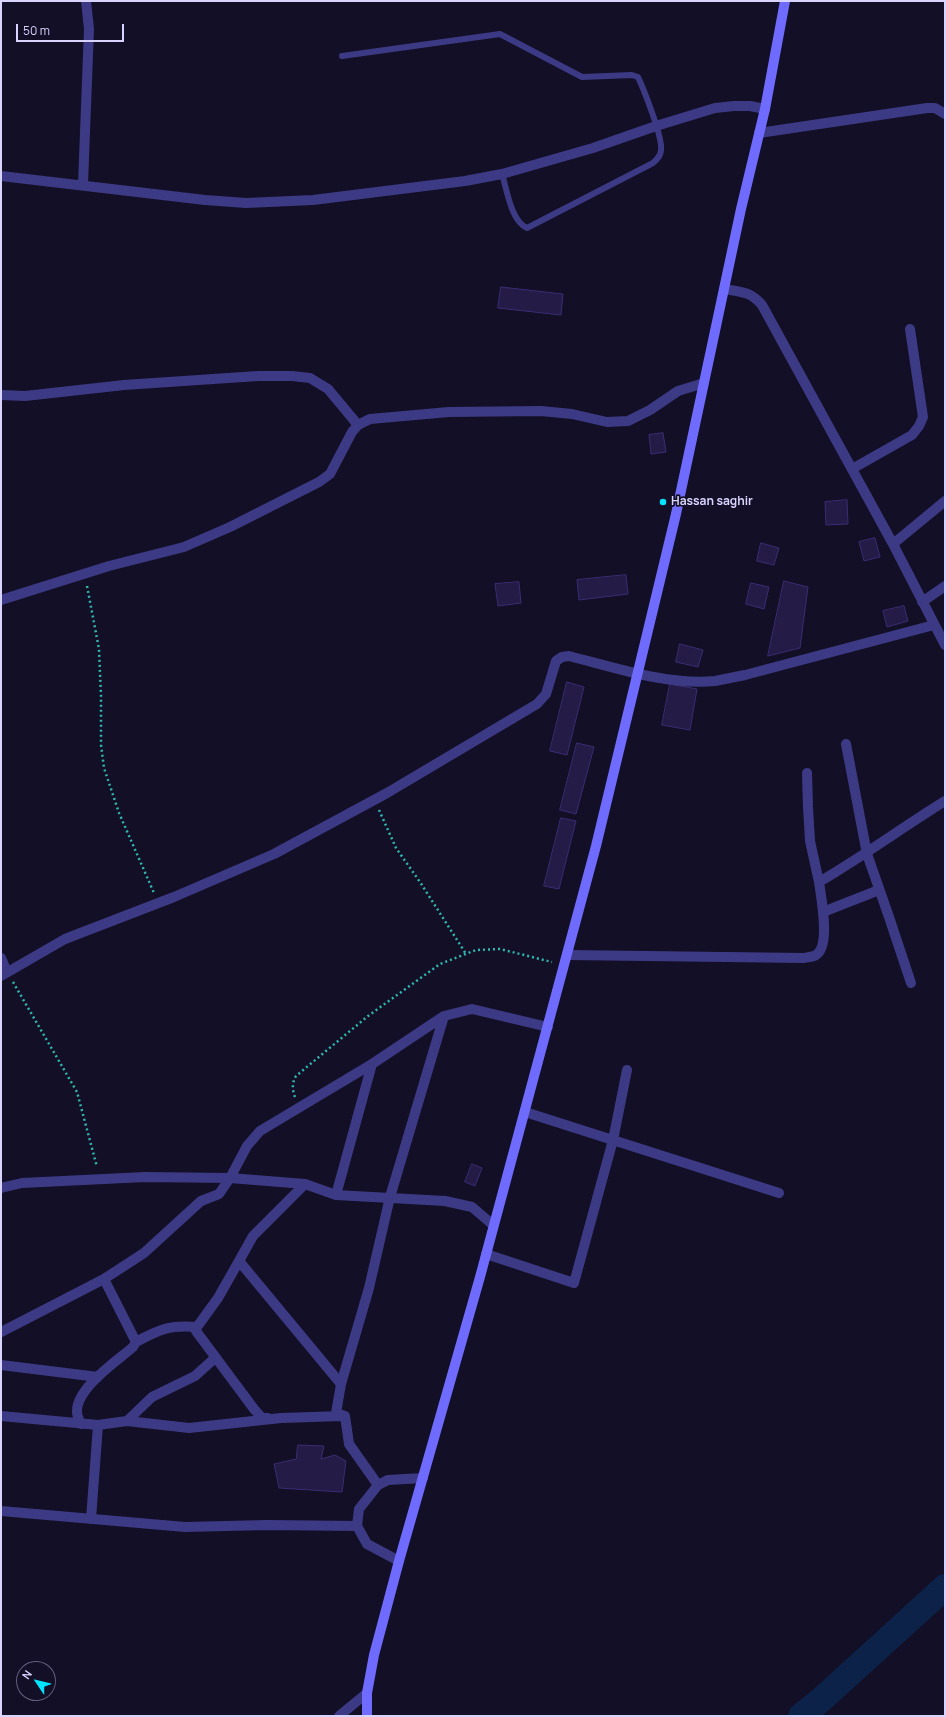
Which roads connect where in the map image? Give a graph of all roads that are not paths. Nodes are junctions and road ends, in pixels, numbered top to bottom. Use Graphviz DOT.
graph roads {
  1 [pos="86,1"];
  2 [pos="785,1"];
  3 [pos="342,56"];
  4 [pos="765,110"];
  5 [pos="945,114"];
  6 [pos="656,126"];
  7 [pos="759,133"];
  8 [pos="502,174"];
  9 [pos="1,176"];
  10 [pos="83,184"];
  11 [pos="724,289"];
  12 [pos="910,329"];
  13 [pos="704,383"];
  14 [pos="1,395"];
  15 [pos="358,425"];
  16 [pos="852,469"];
  17 [pos="944,503"];
  18 [pos="893,544"];
  19 [pos="945,586"];
  20 [pos="1,600"];
  21 [pos="922,602"];
  22 [pos="934,625"];
  23 [pos="945,645"];
  24 [pos="638,673"];
  25 [pos="846,744"];
  26 [pos="807,773"];
  27 [pos="945,801"];
  28 [pos="867,854"];
  29 [pos="819,882"];
  30 [pos="879,890"];
  31 [pos="823,912"];
  32 [pos="1,958"];
  33 [pos="566,960"];
  34 [pos="4,974"];
  35 [pos="911,983"];
  36 [pos="444,1016"];
  37 [pos="548,1027"];
  38 [pos="372,1064"];
  39 [pos="627,1070"];
  40 [pos="525,1112"];
  41 [pos="613,1140"];
  42 [pos="230,1178"];
  43 [pos="305,1184"];
  44 [pos="1,1188"];
  45 [pos="780,1193"];
  46 [pos="336,1195"];
  47 [pos="390,1197"];
  48 [pos="493,1226"];
  49 [pos="486,1254"];
  50 [pos="239,1261"];
  51 [pos="104,1279"];
  52 [pos="197,1327"];
  53 [pos="1,1332"];
  54 [pos="136,1342"];
  55 [pos="215,1358"];
  56 [pos="1,1365"];
  57 [pos="98,1378"];
  58 [pos="341,1384"];
  59 [pos="1,1416"];
  60 [pos="345,1416"];
  61 [pos="281,1418"];
  62 [pos="127,1421"];
  63 [pos="81,1424"];
  64 [pos="98,1425"];
  65 [pos="424,1478"];
  66 [pos="378,1485"];
  67 [pos="1,1511"];
  68 [pos="91,1519"];
  69 [pos="357,1526"];
  70 [pos="399,1561"];
  71 [pos="367,1693"];
  72 [pos="339,1716"];
  73 [pos="367,1716"];
  1 -- 10 [label="street"];
  2 -- 4 [label="street"];
  3 -- 6 [label="lane"];
  4 -- 6 [label="street"];
  4 -- 7 [label="street"];
  5 -- 7 [label="street"];
  6 -- 8 [label="street"];
  6 -- 8 [label="lane"];
  7 -- 11 [label="street"];
  8 -- 10 [label="street"];
  9 -- 10 [label="street"];
  11 -- 13 [label="street"];
  11 -- 16 [label="street"];
  12 -- 16 [label="street"];
  13 -- 15 [label="street"];
  13 -- 24 [label="street"];
  14 -- 15 [label="street"];
  15 -- 20 [label="street"];
  16 -- 18 [label="street"];
  17 -- 18 [label="street"];
  18 -- 21 [label="street"];
  19 -- 21 [label="street"];
  21 -- 22 [label="street"];
  22 -- 23 [label="street"];
  22 -- 24 [label="street"];
  24 -- 33 [label="street"];
  24 -- 34 [label="street"];
  25 -- 28 [label="street"];
  26 -- 29 [label="street"];
  27 -- 28 [label="street"];
  28 -- 29 [label="street"];
  28 -- 30 [label="street"];
  29 -- 31 [label="street"];
  30 -- 31 [label="street"];
  30 -- 35 [label="street"];
  31 -- 33 [label="street"];
  32 -- 34 [label="street"];
  33 -- 37 [label="street"];
  36 -- 37 [label="street"];
  36 -- 38 [label="street"];
  36 -- 47 [label="street"];
  37 -- 40 [label="street"];
  38 -- 42 [label="street"];
  38 -- 46 [label="street"];
  39 -- 41 [label="street"];
  40 -- 41 [label="street"];
  40 -- 48 [label="street"];
  41 -- 45 [label="street"];
  41 -- 49 [label="street"];
  42 -- 43 [label="street"];
  42 -- 44 [label="street"];
  42 -- 51 [label="street"];
  43 -- 46 [label="street"];
  43 -- 50 [label="street"];
  46 -- 47 [label="street"];
  47 -- 48 [label="street"];
  47 -- 58 [label="street"];
  48 -- 49 [label="street"];
  49 -- 65 [label="street"];
  50 -- 52 [label="street"];
  50 -- 58 [label="street"];
  51 -- 53 [label="street"];
  51 -- 54 [label="street"];
  52 -- 54 [label="street"];
  52 -- 55 [label="street"];
  54 -- 57 [label="street"];
  55 -- 61 [label="street"];
  55 -- 62 [label="street"];
  56 -- 57 [label="street"];
  57 -- 63 [label="street"];
  58 -- 60 [label="street"];
  59 -- 63 [label="street"];
  60 -- 61 [label="street"];
  60 -- 66 [label="street"];
  61 -- 62 [label="street"];
  62 -- 64 [label="street"];
  63 -- 64 [label="street"];
  64 -- 68 [label="street"];
  65 -- 66 [label="street"];
  65 -- 70 [label="street"];
  66 -- 69 [label="street"];
  67 -- 68 [label="street"];
  68 -- 69 [label="street"];
  69 -- 70 [label="street"];
  70 -- 71 [label="street"];
  71 -- 72 [label="street"];
  71 -- 73 [label="street"];
}
